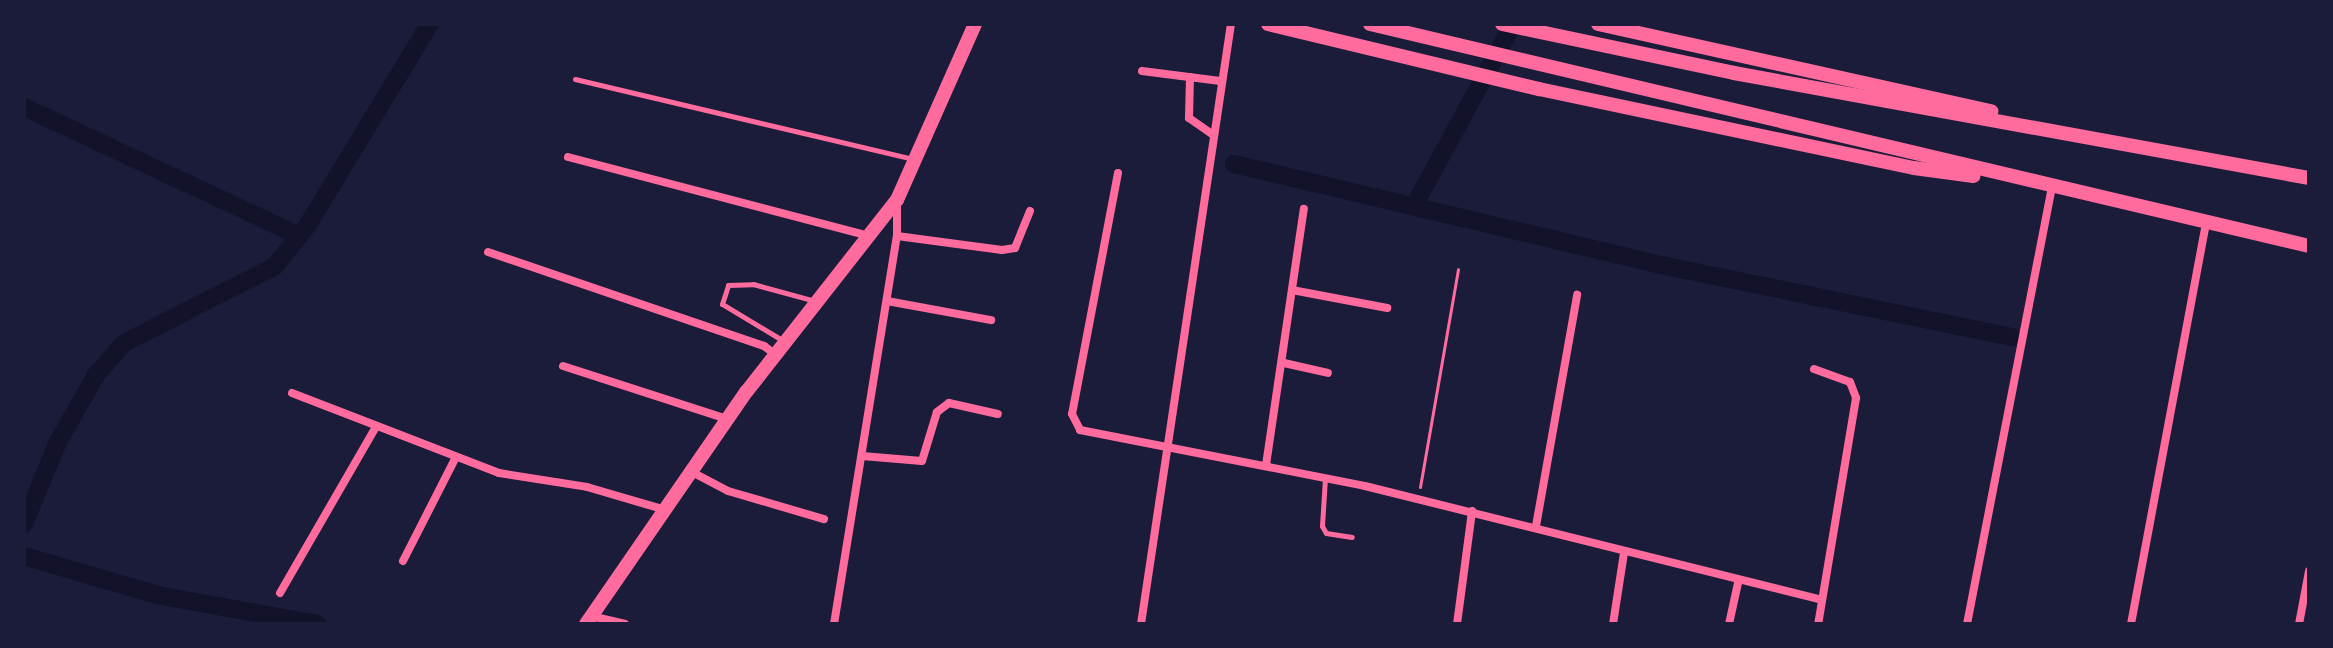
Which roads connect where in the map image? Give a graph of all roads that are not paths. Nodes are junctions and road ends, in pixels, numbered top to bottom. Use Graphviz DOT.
graph roads {
  1 [pos="975,24"];
  2 [pos="1231,24"];
  3 [pos="1268,24"];
  4 [pos="1370,24"];
  5 [pos="1502,24"];
  6 [pos="1598,24"];
  7 [pos="1142,71"];
  8 [pos="1190,77"];
  9 [pos="575,79"];
  10 [pos="1220,81"];
  11 [pos="2064,132"];
  12 [pos="1212,134"];
  13 [pos="568,157"];
  14 [pos="918,160"];
  15 [pos="1118,173"];
  16 [pos="2309,178"];
  17 [pos="2052,186"];
  18 [pos="897,200"];
  19 [pos="1304,209"];
  20 [pos="1030,211"];
  21 [pos="2206,224"];
  22 [pos="870,236"];
  23 [pos="897,236"];
  24 [pos="2309,246"];
  25 [pos="488,252"];
  26 [pos="1292,290"];
  27 [pos="1577,295"];
  28 [pos="887,301"];
  29 [pos="818,303"];
  30 [pos="1387,308"];
  31 [pos="991,320"];
  32 [pos="787,343"];
  33 [pos="776,355"];
  34 [pos="1284,363"];
  35 [pos="563,366"];
  36 [pos="1814,369"];
  37 [pos="1328,373"];
  38 [pos="292,393"];
  39 [pos="998,414"];
  40 [pos="727,419"];
  41 [pos="376,427"];
  42 [pos="1171,446"];
  43 [pos="862,456"];
  44 [pos="455,459"];
  45 [pos="1266,465"];
  46 [pos="689,470"];
  47 [pos="1325,477"];
  48 [pos="662,509"];
  49 [pos="1472,511"];
  50 [pos="824,519"];
  51 [pos="1536,526"];
  52 [pos="1352,537"];
  53 [pos="1624,553"];
  54 [pos="403,561"];
  55 [pos="2309,571"];
  56 [pos="1738,583"];
  57 [pos="280,593"];
  58 [pos="1821,600"];
  59 [pos="589,620"];
  60 [pos="625,624"];
  61 [pos="834,624"];
  62 [pos="1141,624"];
  63 [pos="1457,624"];
  64 [pos="1613,624"];
  65 [pos="1729,624"];
  66 [pos="1818,624"];
  67 [pos="1967,624"];
  68 [pos="2131,624"];
  69 [pos="2299,624"];
  1 -- 14 [label="main road"];
  2 -- 10 [label="street"];
  3 -- 17 [label="main road"];
  4 -- 17 [label="main road"];
  5 -- 11 [label="main road"];
  6 -- 11 [label="main road"];
  7 -- 8 [label="street"];
  8 -- 10 [label="street"];
  8 -- 12 [label="street"];
  9 -- 14 [label="lane"];
  10 -- 12 [label="street"];
  11 -- 16 [label="main road"];
  12 -- 42 [label="street"];
  13 -- 22 [label="street"];
  14 -- 18 [label="main road"];
  15 -- 42 [label="street"];
  17 -- 21 [label="main road"];
  17 -- 67 [label="street"];
  18 -- 22 [label="main road"];
  18 -- 23 [label="street"];
  19 -- 26 [label="street"];
  20 -- 23 [label="street"];
  21 -- 24 [label="main road"];
  21 -- 68 [label="street"];
  22 -- 29 [label="main road"];
  23 -- 28 [label="street"];
  25 -- 33 [label="street"];
  26 -- 30 [label="street"];
  26 -- 34 [label="street"];
  27 -- 51 [label="street"];
  28 -- 31 [label="street"];
  28 -- 43 [label="street"];
  29 -- 32 [label="main road"];
  29 -- 32 [label="lane"];
  32 -- 33 [label="main road"];
  33 -- 40 [label="main road"];
  34 -- 37 [label="street"];
  34 -- 45 [label="street"];
  35 -- 40 [label="street"];
  36 -- 58 [label="street"];
  38 -- 41 [label="street"];
  39 -- 43 [label="street"];
  40 -- 46 [label="main road"];
  41 -- 44 [label="street"];
  41 -- 57 [label="street"];
  42 -- 45 [label="street"];
  42 -- 62 [label="street"];
  43 -- 61 [label="street"];
  44 -- 48 [label="street"];
  44 -- 54 [label="street"];
  45 -- 47 [label="street"];
  46 -- 48 [label="main road"];
  46 -- 50 [label="street"];
  47 -- 49 [label="street"];
  47 -- 52 [label="lane"];
  48 -- 59 [label="main road"];
  49 -- 51 [label="street"];
  49 -- 63 [label="street"];
  51 -- 53 [label="street"];
  53 -- 56 [label="street"];
  53 -- 64 [label="street"];
  55 -- 69 [label="street"];
  56 -- 58 [label="street"];
  56 -- 65 [label="street"];
  58 -- 66 [label="street"];
  59 -- 60 [label="street"];
}
